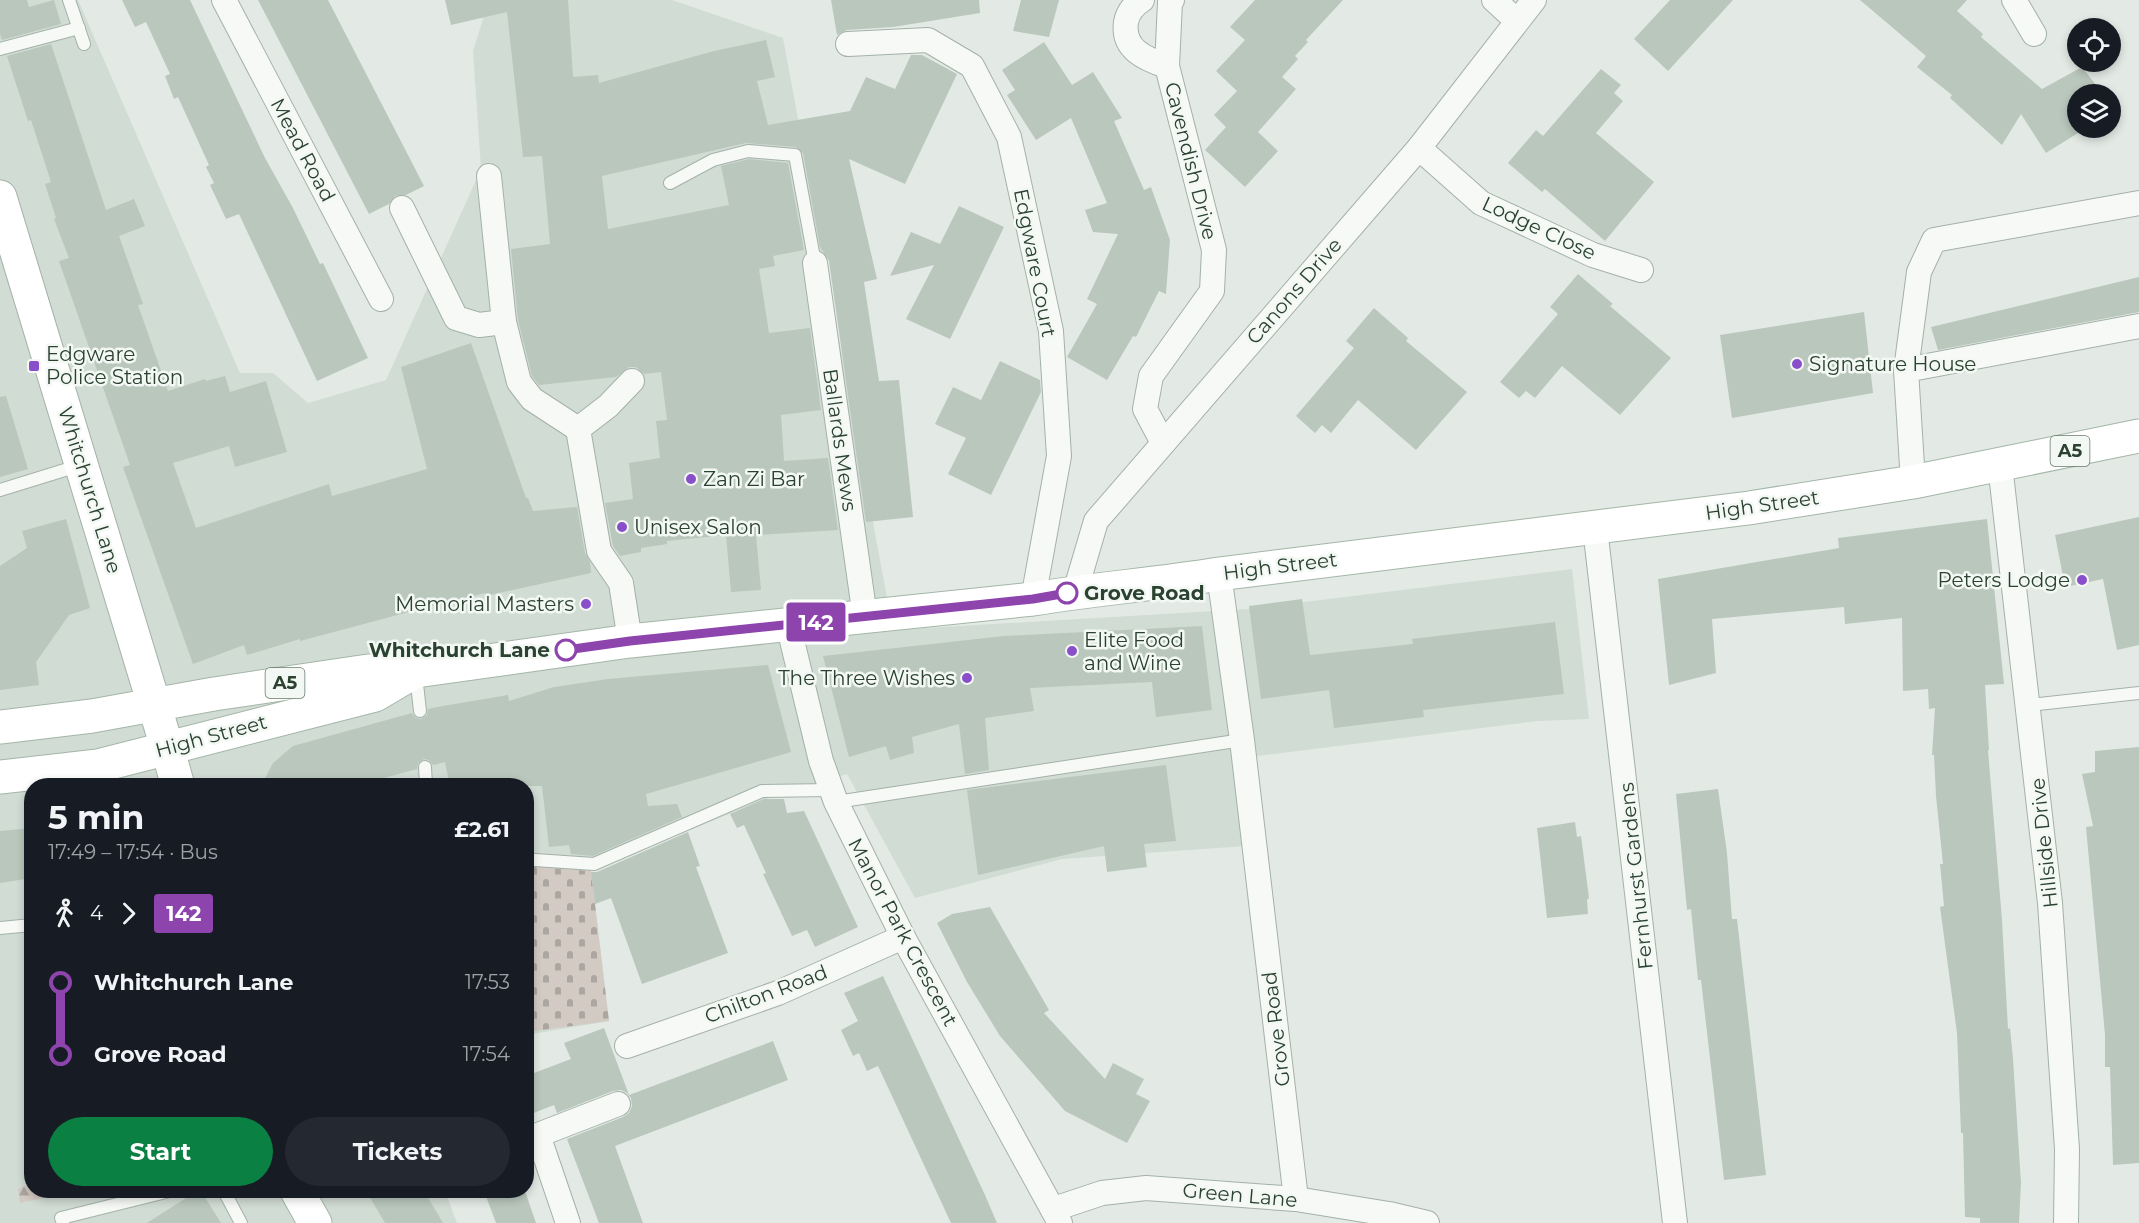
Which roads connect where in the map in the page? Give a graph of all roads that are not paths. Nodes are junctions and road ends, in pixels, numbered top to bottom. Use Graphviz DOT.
graph roads {
  1 [pos="69,0"];
  2 [pos="224,0"];
  3 [pos="1142,0"];
  4 [pos="1494,0"];
  5 [pos="1534,0"];
  6 [pos="2014,0"];
  7 [pos="1168,1"];
  8 [pos="1517,21"];
  9 [pos="79,28"];
  10 [pos="2034,34"];
  11 [pos="84,44"];
  12 [pos="848,44"];
  13 [pos="0,49"];
  14 [pos="1167,66"];
  15 [pos="1419,148"];
  16 [pos="489,176"];
  17 [pos="670,183"];
  18 [pos="0,197"];
  19 [pos="2139,203"];
  20 [pos="402,208"];
  21 [pos="815,263"];
  22 [pos="1641,270"];
  23 [pos="381,299"];
  24 [pos="504,322"];
  25 [pos="2139,326"];
  26 [pos="1906,370"];
  27 [pos="632,381"];
  28 [pos="578,429"];
  29 [pos="2139,436"];
  30 [pos="1162,443"];
  31 [pos="82,465"];
  32 [pos="2000,465"];
  33 [pos="1913,482"];
  34 [pos="0,490"];
  35 [pos="1595,528"];
  36 [pos="1220,574"];
  37 [pos="1075,592"];
  38 [pos="1033,599"];
  39 [pos="865,617"];
  40 [pos="788,624"];
  41 [pos="630,641"];
  42 [pos="416,671"];
  43 [pos="2139,693"];
  44 [pos="156,705"];
  45 [pos="2029,705"];
  46 [pos="420,711"];
  47 [pos="0,727"];
  48 [pos="1242,740"];
  49 [pos="167,747"];
  50 [pos="425,767"];
  51 [pos="0,777"];
  52 [pos="176,778"];
  53 [pos="426,778"];
  54 [pos="833,796"];
  55 [pos="535,860"];
  56 [pos="24,926"];
  57 [pos="0,928"];
  58 [pos="903,937"];
  59 [pos="627,1046"];
  60 [pos="618,1104"];
  61 [pos="142,1198"];
  62 [pos="228,1198"];
  63 [pos="301,1198"];
  64 [pos="1296,1199"];
  65 [pos="1057,1216"];
  66 [pos="63,1223"];
  67 [pos="241,1223"];
  68 [pos="315,1223"];
  69 [pos="568,1223"];
  70 [pos="1427,1223"];
  71 [pos="1675,1223"];
  72 [pos="2066,1223"];
  1 -- 9 [label="lane"];
  2 -- 23 [label="street, Mead Road"];
  3 -- 14 [label="street"];
  4 -- 8 [label="street"];
  5 -- 8 [label="street, Canons Drive"];
  6 -- 10 [label="street"];
  7 -- 14 [label="street, Cavendish Drive"];
  8 -- 15 [label="street, Canons Drive"];
  9 -- 11 [label="lane"];
  9 -- 13 [label="lane"];
  12 -- 38 [label="street, Edgware Court"];
  14 -- 30 [label="street, Cavendish Drive"];
  15 -- 22 [label="street, Lodge Close"];
  15 -- 30 [label="street, Canons Drive"];
  16 -- 24 [label="street"];
  17 -- 21 [label="lane"];
  18 -- 31 [label="main road, Whitchurch Lane"];
  19 -- 26 [label="street"];
  20 -- 24 [label="street"];
  21 -- 39 [label="street, Ballards Mews"];
  24 -- 28 [label="street"];
  25 -- 26 [label="street"];
  26 -- 33 [label="street"];
  27 -- 28 [label="street"];
  28 -- 41 [label="street"];
  29 -- 32 [label="main road, A5"];
  30 -- 37 [label="street, Canons Drive"];
  31 -- 34 [label="lane"];
  31 -- 44 [label="main road, Whitchurch Lane"];
  32 -- 33 [label="main road, High Street / A5"];
  32 -- 45 [label="street, Hillside Drive"];
  33 -- 35 [label="main road, High Street / A5"];
  35 -- 36 [label="main road, High Street / A5"];
  35 -- 71 [label="street, Fernhurst Gardens"];
  36 -- 37 [label="main road, High Street / A5"];
  36 -- 48 [label="street, Grove Road"];
  37 -- 38 [label="main road, High Street / A5"];
  38 -- 39 [label="main road, High Street / A5"];
  39 -- 40 [label="main road, High Street / A5"];
  40 -- 41 [label="main road, High Street / A5"];
  40 -- 54 [label="street, Manor Park Crescent"];
  41 -- 42 [label="main road, High Street / A5"];
  42 -- 44 [label="main road, High Street / A5"];
  42 -- 46 [label="lane"];
  42 -- 49 [label="main road, High Street / A5"];
  43 -- 45 [label="lane"];
  44 -- 47 [label="main road, High Street / A5"];
  44 -- 49 [label="main road, Whitchurch Lane"];
  45 -- 72 [label="street, Hillside Drive"];
  48 -- 54 [label="lane"];
  48 -- 64 [label="street, Grove Road"];
  49 -- 51 [label="main road, High Street / A5"];
  49 -- 52 [label="main road, Whitchurch Lane"];
  50 -- 53 [label="lane"];
  54 -- 55 [label="lane"];
  54 -- 58 [label="street, Manor Park Crescent"];
  56 -- 57 [label="lane"];
  58 -- 59 [label="street, Chilton Road"];
  58 -- 65 [label="street, Manor Park Crescent"];
  60 -- 69 [label="street"];
  61 -- 66 [label="lane"];
  62 -- 67 [label="lane"];
  63 -- 68 [label="main road"];
  64 -- 65 [label="street, Green Lane"];
  64 -- 70 [label="street, Green Lane"];
}
